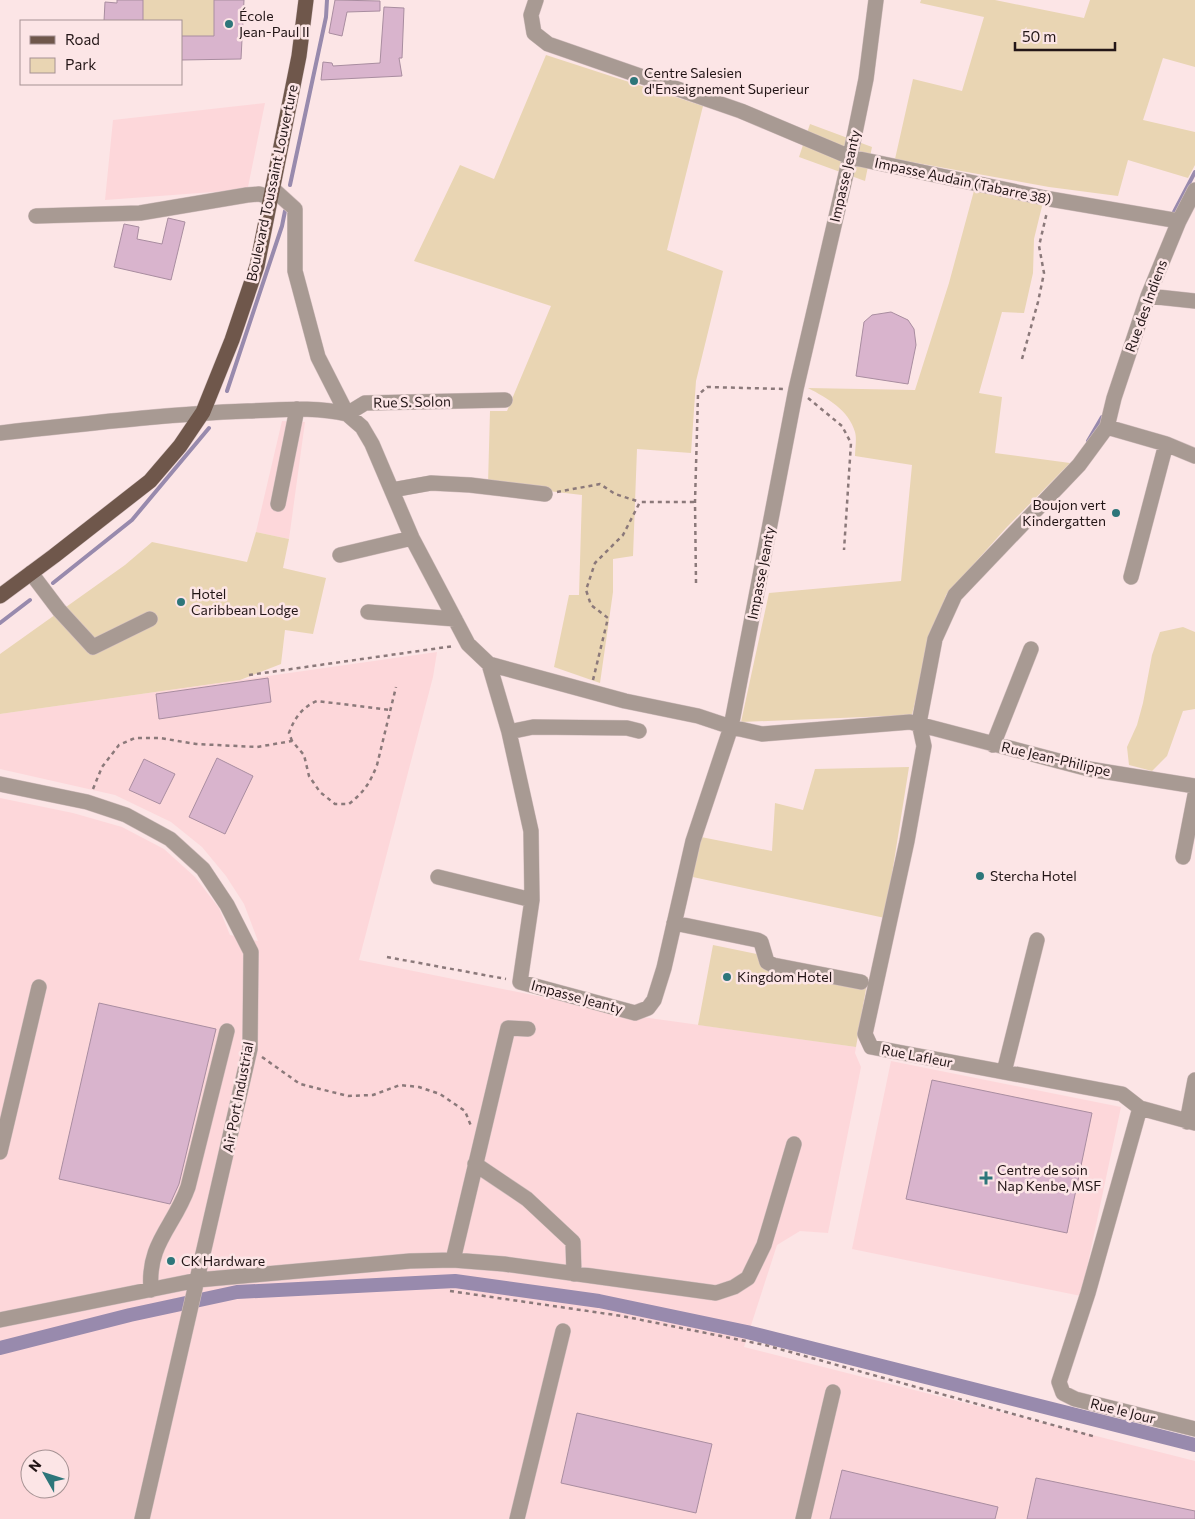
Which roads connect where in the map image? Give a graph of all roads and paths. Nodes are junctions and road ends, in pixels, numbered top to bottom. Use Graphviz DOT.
graph roads {
  1 [pos="306,0"];
  2 [pos="536,0"];
  3 [pos="876,0"];
  4 [pos="850,157"];
  5 [pos="1195,190"];
  6 [pos="272,193"];
  7 [pos="1050,199"];
  8 [pos="36,216"];
  9 [pos="1179,221"];
  10 [pos="1148,296"];
  11 [pos="1195,301"];
  12 [pos="1022,359"];
  13 [pos="796,389"];
  14 [pos="505,400"];
  15 [pos="296,409"];
  16 [pos="203,412"];
  17 [pos="347,414"];
  18 [pos="1107,427"];
  19 [pos="0,434"];
  20 [pos="1166,444"];
  21 [pos="1195,456"];
  22 [pos="392,490"];
  23 [pos="545,494"];
  24 [pos="640,502"];
  25 [pos="695,502"];
  26 [pos="278,504"];
  27 [pos="412,538"];
  28 [pos="844,550"];
  29 [pos="340,555"];
  30 [pos="31,573"];
  31 [pos="1131,577"];
  32 [pos="696,583"];
  33 [pos="0,596"];
  34 [pos="368,612"];
  35 [pos="150,619"];
  36 [pos="454,619"];
  37 [pos="468,644"];
  38 [pos="1031,649"];
  39 [pos="488,664"];
  40 [pos="249,675"];
  41 [pos="396,687"];
  42 [pos="590,691"];
  43 [pos="391,710"];
  44 [pos="919,723"];
  45 [pos="731,727"];
  46 [pos="639,731"];
  47 [pos="509,732"];
  48 [pos="292,741"];
  49 [pos="994,745"];
  50 [pos="0,784"];
  51 [pos="1195,786"];
  52 [pos="1195,795"];
  53 [pos="87,802"];
  54 [pos="1183,857"];
  55 [pos="438,878"];
  56 [pos="532,900"];
  57 [pos="674,922"];
  58 [pos="1036,940"];
  59 [pos="387,957"];
  60 [pos="520,982"];
  61 [pos="861,982"];
  62 [pos="40,987"];
  63 [pos="528,1029"];
  64 [pos="227,1031"];
  65 [pos="250,1049"];
  66 [pos="1004,1072"];
  67 [pos="1195,1080"];
  68 [pos="1140,1108"];
  69 [pos="1191,1123"];
  70 [pos="794,1144"];
  71 [pos="480,1146"];
  72 [pos="0,1152"];
  73 [pos="475,1164"];
  74 [pos="453,1260"];
  75 [pos="574,1274"];
  76 [pos="197,1284"];
  77 [pos="151,1290"];
  78 [pos="450,1291"];
  79 [pos="0,1320"];
  80 [pos="563,1331"];
  81 [pos="832,1392"];
  82 [pos="1195,1429"];
  83 [pos="1096,1437"];
  84 [pos="142,1519"];
  85 [pos="517,1519"];
  86 [pos="803,1519"];
  1 -- 6 [label="main road, Boulevard Toussaint Louverture"];
  2 -- 4 [label="street, Impasse Audain (Tabarre 38)"];
  3 -- 4 [label="street, Impasse Jeanty"];
  4 -- 7 [label="street, Impasse Audain (Tabarre 38)"];
  4 -- 13 [label="street, Impasse Jeanty"];
  5 -- 9 [label="street, Rue des Indiens"];
  6 -- 8 [label="street"];
  6 -- 16 [label="main road, Boulevard Toussaint Louverture"];
  6 -- 17 [label="street"];
  7 -- 9 [label="street, Impasse Audain (Tabarre 38)"];
  7 -- 12 [label="path"];
  9 -- 10 [label="street, Rue des Indiens"];
  10 -- 11 [label="street"];
  10 -- 18 [label="street, Rue des Indiens"];
  13 -- 25 [label="path"];
  13 -- 28 [label="path"];
  13 -- 45 [label="street, Impasse Jeanty"];
  14 -- 17 [label="street, Rue S. Solon"];
  15 -- 16 [label="street"];
  15 -- 17 [label="street"];
  15 -- 26 [label="street"];
  16 -- 19 [label="street"];
  16 -- 30 [label="main road, Boulevard Toussaint Louverture"];
  17 -- 22 [label="street"];
  18 -- 20 [label="street"];
  18 -- 44 [label="street"];
  20 -- 21 [label="street"];
  20 -- 31 [label="street"];
  22 -- 23 [label="street"];
  22 -- 27 [label="street"];
  23 -- 24 [label="path"];
  24 -- 25 [label="path"];
  24 -- 42 [label="path"];
  25 -- 32 [label="path"];
  27 -- 29 [label="street"];
  27 -- 36 [label="street"];
  30 -- 33 [label="main road, Boulevard Toussaint Louverture"];
  30 -- 35 [label="street"];
  34 -- 36 [label="street"];
  36 -- 37 [label="street"];
  37 -- 39 [label="street"];
  37 -- 40 [label="path"];
  38 -- 49 [label="street"];
  39 -- 42 [label="street, Rue Jean-Philippe"];
  39 -- 47 [label="street"];
  41 -- 43 [label="path"];
  42 -- 45 [label="street, Rue Jean-Philippe"];
  43 -- 48 [label="path"];
  43 -- 48 [label="path"];
  44 -- 45 [label="street, Rue Jean-Philippe"];
  44 -- 49 [label="street, Rue Jean-Philippe"];
  44 -- 66 [label="street, Rue Lafleur"];
  45 -- 57 [label="street, Impasse Jeanty"];
  46 -- 47 [label="street"];
  47 -- 56 [label="street"];
  48 -- 53 [label="path"];
  49 -- 51 [label="street, Rue Jean-Philippe"];
  50 -- 53 [label="street, Air Port Industrial"];
  52 -- 54 [label="street"];
  53 -- 65 [label="street, Air Port Industrial"];
  55 -- 56 [label="street"];
  56 -- 60 [label="street"];
  57 -- 60 [label="street, Impasse Jeanty"];
  57 -- 61 [label="street"];
  58 -- 66 [label="street"];
  59 -- 60 [label="path"];
  62 -- 72 [label="street"];
  63 -- 71 [label="street"];
  64 -- 77 [label="street"];
  65 -- 71 [label="path"];
  65 -- 76 [label="street, Air Port Industrial"];
  66 -- 68 [label="street, Rue Lafleur"];
  67 -- 69 [label="street"];
  68 -- 69 [label="street, Rue Lafleur"];
  68 -- 82 [label="street, Rue le Jour"];
  70 -- 75 [label="street"];
  71 -- 73 [label="street"];
  73 -- 74 [label="street"];
  73 -- 75 [label="street"];
  74 -- 75 [label="street"];
  74 -- 76 [label="street"];
  76 -- 77 [label="street"];
  76 -- 84 [label="street, Air Port Industrial"];
  77 -- 79 [label="street"];
  78 -- 83 [label="path"];
  80 -- 85 [label="street"];
  81 -- 86 [label="street"];
}
